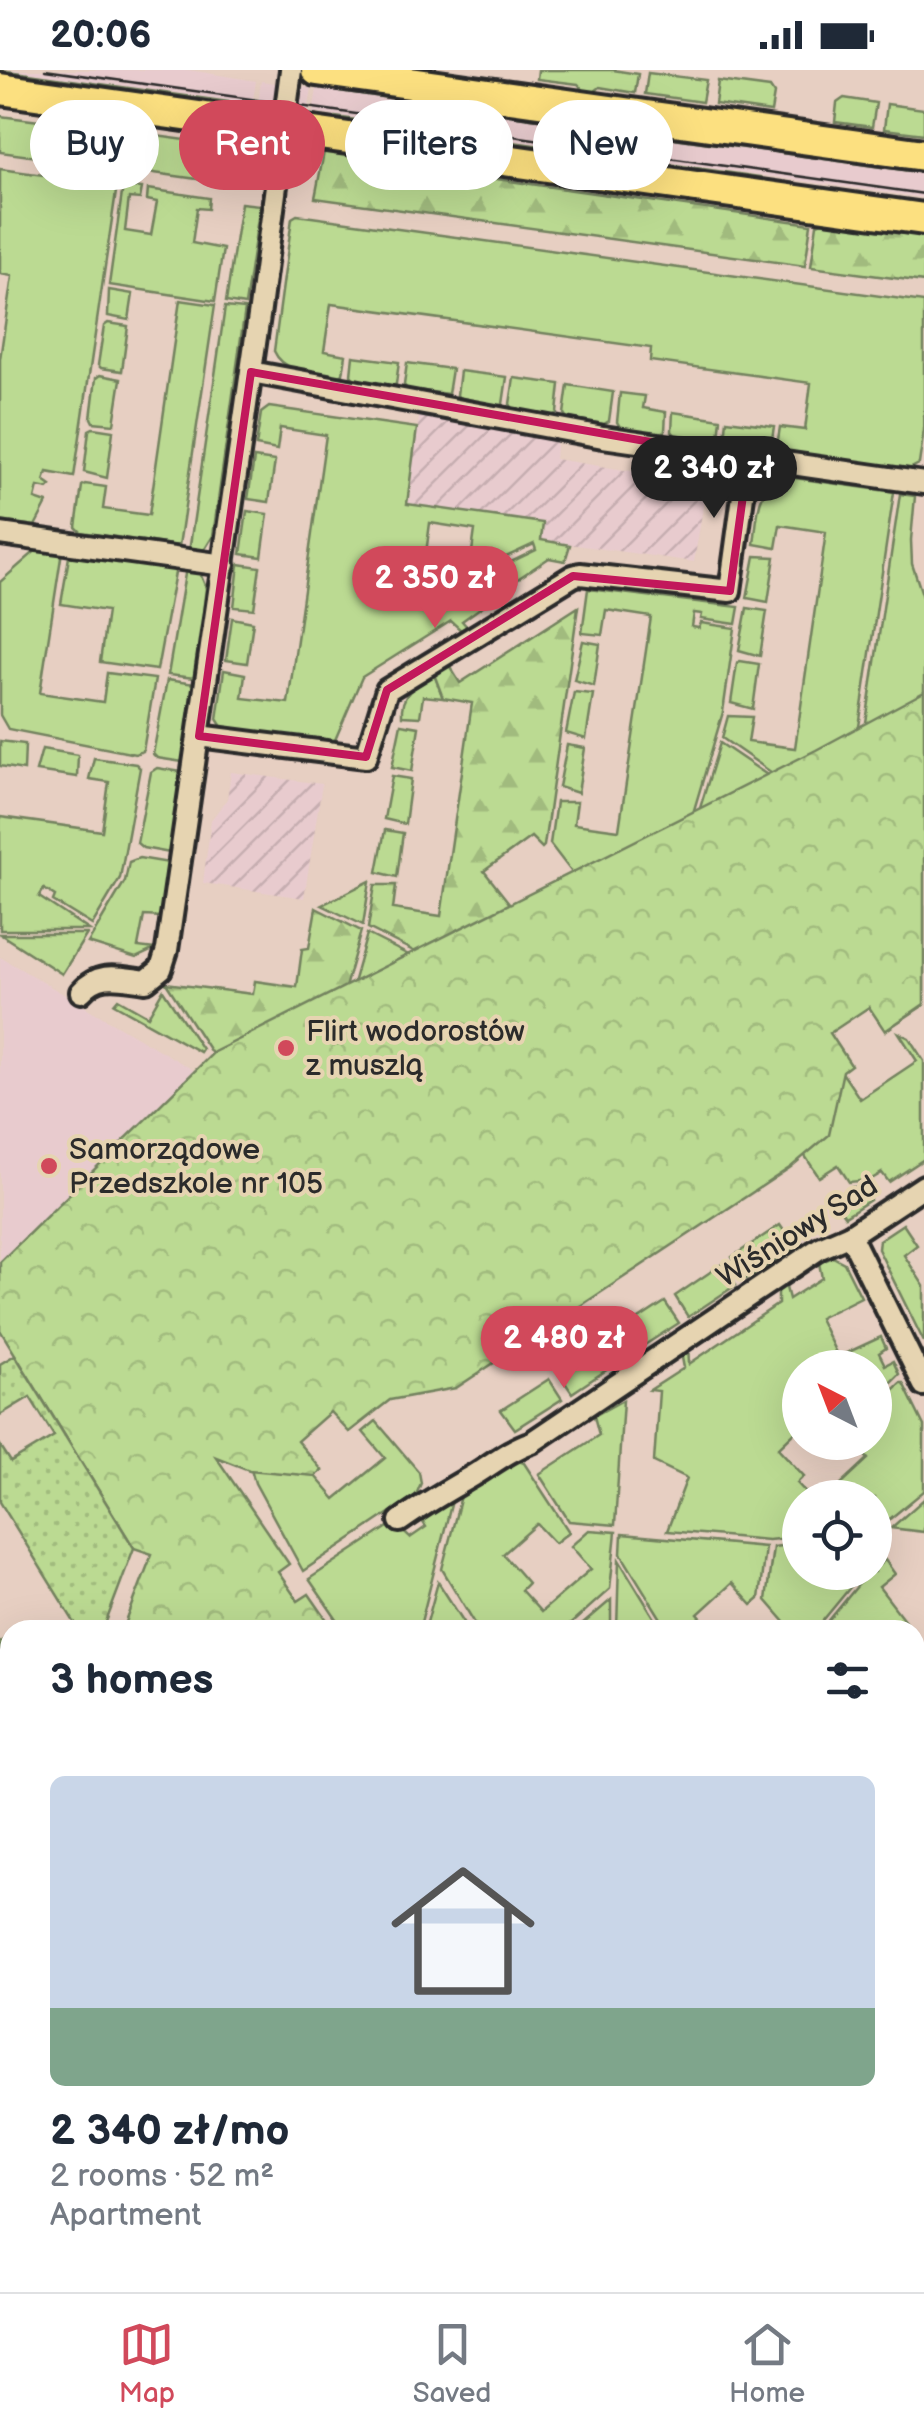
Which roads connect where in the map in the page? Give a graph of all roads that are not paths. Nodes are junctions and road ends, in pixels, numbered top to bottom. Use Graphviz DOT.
graph roads {
  1 [pos="291,70"];
  2 [pos="317,70"];
  3 [pos="0,89"];
  4 [pos="287,100"];
  5 [pos="179,114"];
  6 [pos="325,134"];
  7 [pos="924,155"];
  8 [pos="275,190"];
  9 [pos="924,219"];
  10 [pos="251,372"];
  11 [pos="748,458"];
  12 [pos="924,483"];
  13 [pos="0,534"];
  14 [pos="224,564"];
  15 [pos="200,736"];
  16 [pos="81,992"];
  17 [pos="924,1186"];
  18 [pos="850,1235"];
  19 [pos="924,1385"];
  20 [pos="400,1521"];
  1 -- 4 [label="street"];
  2 -- 7 [label="main road"];
  3 -- 5 [label="main road"];
  6 -- 9 [label="main road"];
  8 -- 10 [label="street"];
  10 -- 11 [label="street"];
  10 -- 14 [label="street"];
  11 -- 12 [label="street"];
  11 -- 15 [label="street"];
  13 -- 14 [label="street"];
  14 -- 15 [label="street"];
  15 -- 16 [label="street"];
  17 -- 18 [label="street, Wiśniowy Sad"];
  18 -- 19 [label="street"];
  18 -- 20 [label="street, Wiśniowy Sad"];
}
